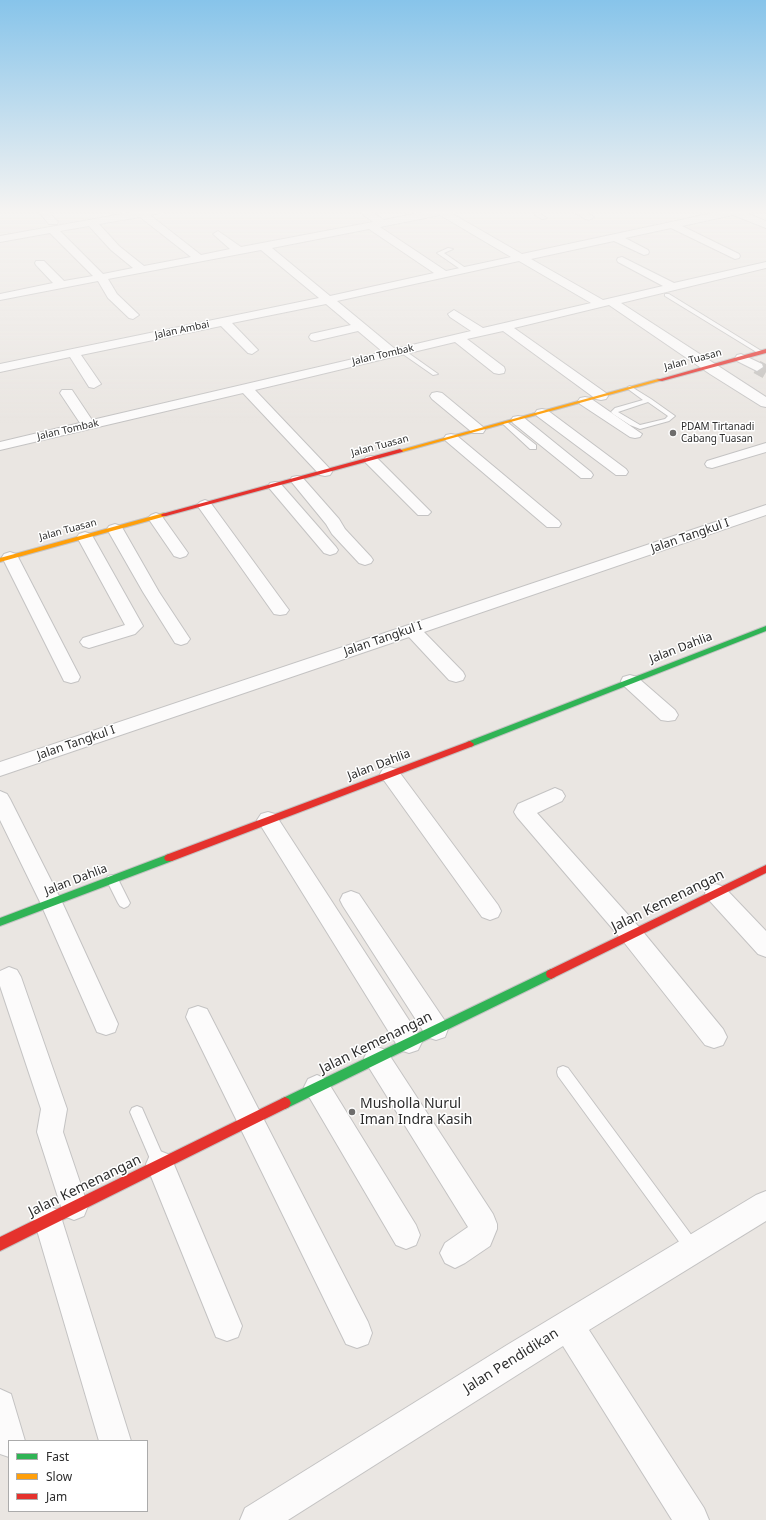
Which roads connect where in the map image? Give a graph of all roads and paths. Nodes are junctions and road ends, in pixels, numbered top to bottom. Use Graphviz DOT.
graph roads {
  1 [pos="57,281"];
  2 [pos="84,281"];
  3 [pos="103,281"];
  4 [pos="304,281"];
  5 [pos="412,281"];
  6 [pos="565,281"];
  7 [pos="654,281"];
  8 [pos="707,281"];
  9 [pos="61,285"];
  10 [pos="670,291"];
  11 [pos="0,297"];
  12 [pos="327,300"];
  13 [pos="606,303"];
  14 [pos="454,314"];
  15 [pos="133,315"];
  16 [pos="224,322"];
  17 [pos="505,326"];
  18 [pos="359,327"];
  19 [pos="480,332"];
  20 [pos="315,337"];
  21 [pos="457,338"];
  22 [pos="252,350"];
  23 [pos="763,351"];
  24 [pos="397,352"];
  25 [pos="73,353"];
  26 [pos="740,358"];
  27 [pos="708,367"];
  28 [pos="756,367"];
  29 [pos="0,368"];
  30 [pos="499,370"];
  31 [pos="435,374"];
  32 [pos="94,384"];
  33 [pos="246,388"];
  34 [pos="630,388"];
  35 [pos="67,393"];
  36 [pos="437,396"];
  37 [pos="601,396"];
  38 [pos="648,400"];
  39 [pos="585,401"];
  40 [pos="766,403"];
  41 [pos="542,413"];
  42 [pos="511,422"];
  43 [pos="88,425"];
  44 [pos="478,430"];
  45 [pos="635,434"];
  46 [pos="451,438"];
  47 [pos="0,446"];
  48 [pos="533,446"];
  49 [pos="766,447"];
  50 [pos="371,460"];
  51 [pos="712,464"];
  52 [pos="325,472"];
  53 [pos="621,472"];
  54 [pos="586,475"];
  55 [pos="297,480"];
  56 [pos="275,486"];
  57 [pos="205,505"];
  58 [pos="766,510"];
  59 [pos="423,512"];
  60 [pos="156,518"];
  61 [pos="553,524"];
  62 [pos="115,529"];
  63 [pos="85,537"];
  64 [pos="330,550"];
  65 [pos="180,553"];
  66 [pos="5,559"];
  67 [pos="365,560"];
  68 [pos="280,610"];
  69 [pos="766,628"];
  70 [pos="412,629"];
  71 [pos="181,639"];
  72 [pos="90,642"];
  73 [pos="456,676"];
  74 [pos="71,677"];
  75 [pos="630,681"];
  76 [pos="668,715"];
  77 [pos="0,769"];
  78 [pos="390,774"];
  79 [pos="555,796"];
  80 [pos="0,799"];
  81 [pos="268,820"];
  82 [pos="766,869"];
  83 [pos="112,879"];
  84 [pos="716,893"];
  85 [pos="351,900"];
  86 [pos="51,902"];
  87 [pos="124,903"];
  88 [pos="490,910"];
  89 [pos="0,922"];
  90 [pos="631,934"];
  91 [pos="766,947"];
  92 [pos="9,977"];
  93 [pos="198,1017"];
  94 [pos="106,1024"];
  95 [pos="436,1029"];
  96 [pos="714,1036"];
  97 [pos="409,1042"];
  98 [pos="377,1058"];
  99 [pos="563,1072"];
  100 [pos="317,1087"];
  101 [pos="137,1112"];
  102 [pos="250,1120"];
  103 [pos="160,1164"];
  104 [pos="766,1205"];
  105 [pos="74,1206"];
  106 [pos="48,1220"];
  107 [pos="406,1235"];
  108 [pos="0,1244"];
  109 [pos="693,1249"];
  110 [pos="456,1253"];
  111 [pos="227,1326"];
  112 [pos="568,1326"];
  113 [pos="357,1333"];
  114 [pos="0,1405"];
  115 [pos="9,1440"];
  116 [pos="115,1440"];
  117 [pos="257,1520"];
  118 [pos="692,1520"];
  1 -- 9 [label="street"];
  2 -- 9 [label="street"];
  3 -- 15 [label="street"];
  4 -- 12 [label="street"];
  5 -- 12 [label="street, Jalan Ambai"];
  6 -- 13 [label="street"];
  7 -- 10 [label="street"];
  8 -- 10 [label="street, Jalan Tombak"];
  9 -- 11 [label="street"];
  10 -- 13 [label="street, Jalan Tombak"];
  10 -- 23 [label="lane"];
  12 -- 16 [label="street, Jalan Ambai"];
  12 -- 18 [label="street"];
  13 -- 17 [label="street, Jalan Tombak"];
  13 -- 27 [label="street"];
  14 -- 19 [label="street"];
  16 -- 22 [label="street"];
  16 -- 25 [label="street, Jalan Ambai"];
  17 -- 19 [label="street, Jalan Tombak"];
  17 -- 37 [label="street"];
  18 -- 20 [label="street"];
  18 -- 24 [label="street"];
  19 -- 21 [label="street, Jalan Tombak"];
  21 -- 24 [label="street, Jalan Tombak"];
  21 -- 30 [label="street"];
  23 -- 26 [label="street, Jalan Tuasan"];
  24 -- 31 [label="lane"];
  24 -- 33 [label="street, Jalan Tombak"];
  25 -- 29 [label="street, Jalan Ambai"];
  25 -- 32 [label="street"];
  26 -- 27 [label="street, Jalan Tuasan"];
  26 -- 28 [label="street"];
  27 -- 34 [label="street, Jalan Tuasan"];
  27 -- 40 [label="street"];
  33 -- 43 [label="street, Jalan Tombak"];
  33 -- 52 [label="street"];
  34 -- 37 [label="street, Jalan Tuasan"];
  34 -- 38 [label="lane"];
  35 -- 43 [label="street"];
  36 -- 44 [label="street"];
  37 -- 39 [label="street, Jalan Tuasan"];
  38 -- 38 [label="lane"];
  39 -- 41 [label="street, Jalan Tuasan"];
  39 -- 45 [label="street"];
  41 -- 42 [label="street, Jalan Tuasan"];
  41 -- 53 [label="street"];
  42 -- 44 [label="street, Jalan Tuasan"];
  42 -- 48 [label="lane"];
  42 -- 54 [label="street"];
  43 -- 47 [label="street, Jalan Tombak"];
  44 -- 46 [label="street, Jalan Tuasan"];
  46 -- 50 [label="street, Jalan Tuasan"];
  46 -- 61 [label="street"];
  49 -- 51 [label="street"];
  50 -- 52 [label="street, Jalan Tuasan"];
  50 -- 59 [label="street"];
  52 -- 55 [label="street, Jalan Tuasan"];
  55 -- 56 [label="street, Jalan Tuasan"];
  55 -- 67 [label="street"];
  56 -- 57 [label="street, Jalan Tuasan"];
  56 -- 64 [label="street"];
  57 -- 60 [label="street, Jalan Tuasan"];
  57 -- 68 [label="street"];
  58 -- 70 [label="street, Jalan Tangkul I"];
  60 -- 62 [label="street, Jalan Tuasan"];
  60 -- 65 [label="street"];
  62 -- 63 [label="street, Jalan Tuasan"];
  62 -- 71 [label="street"];
  63 -- 66 [label="street, Jalan Tuasan"];
  63 -- 72 [label="street"];
  66 -- 74 [label="street"];
  69 -- 75 [label="street, Jalan Dahlia"];
  70 -- 73 [label="street"];
  70 -- 77 [label="street, Jalan Tangkul I"];
  75 -- 76 [label="street"];
  75 -- 78 [label="street, Jalan Dahlia"];
  78 -- 81 [label="street, Jalan Dahlia"];
  78 -- 88 [label="street"];
  79 -- 90 [label="street"];
  80 -- 86 [label="street"];
  81 -- 83 [label="street, Jalan Dahlia"];
  81 -- 97 [label="street"];
  82 -- 84 [label="street, Jalan Kemenangan"];
  83 -- 86 [label="street, Jalan Dahlia"];
  83 -- 87 [label="lane"];
  84 -- 90 [label="street, Jalan Kemenangan"];
  84 -- 91 [label="street"];
  85 -- 95 [label="street"];
  86 -- 89 [label="street, Jalan Dahlia"];
  86 -- 94 [label="street"];
  90 -- 95 [label="street, Jalan Kemenangan"];
  90 -- 96 [label="street"];
  92 -- 105 [label="street"];
  93 -- 102 [label="street"];
  95 -- 97 [label="street, Jalan Kemenangan"];
  97 -- 98 [label="street, Jalan Kemenangan"];
  98 -- 100 [label="street, Jalan Kemenangan"];
  98 -- 110 [label="street"];
  99 -- 109 [label="lane"];
  100 -- 102 [label="street, Jalan Kemenangan"];
  100 -- 107 [label="street"];
  101 -- 103 [label="lane"];
  102 -- 103 [label="street, Jalan Kemenangan"];
  102 -- 113 [label="street"];
  103 -- 105 [label="street, Jalan Kemenangan"];
  103 -- 111 [label="street"];
  104 -- 109 [label="street, Jalan Pendidikan"];
  105 -- 106 [label="street, Jalan Kemenangan"];
  106 -- 108 [label="street, Jalan Kemenangan"];
  106 -- 116 [label="street"];
  109 -- 112 [label="street, Jalan Pendidikan"];
  112 -- 117 [label="street, Jalan Pendidikan"];
  112 -- 118 [label="street"];
  114 -- 115 [label="street"];
}
